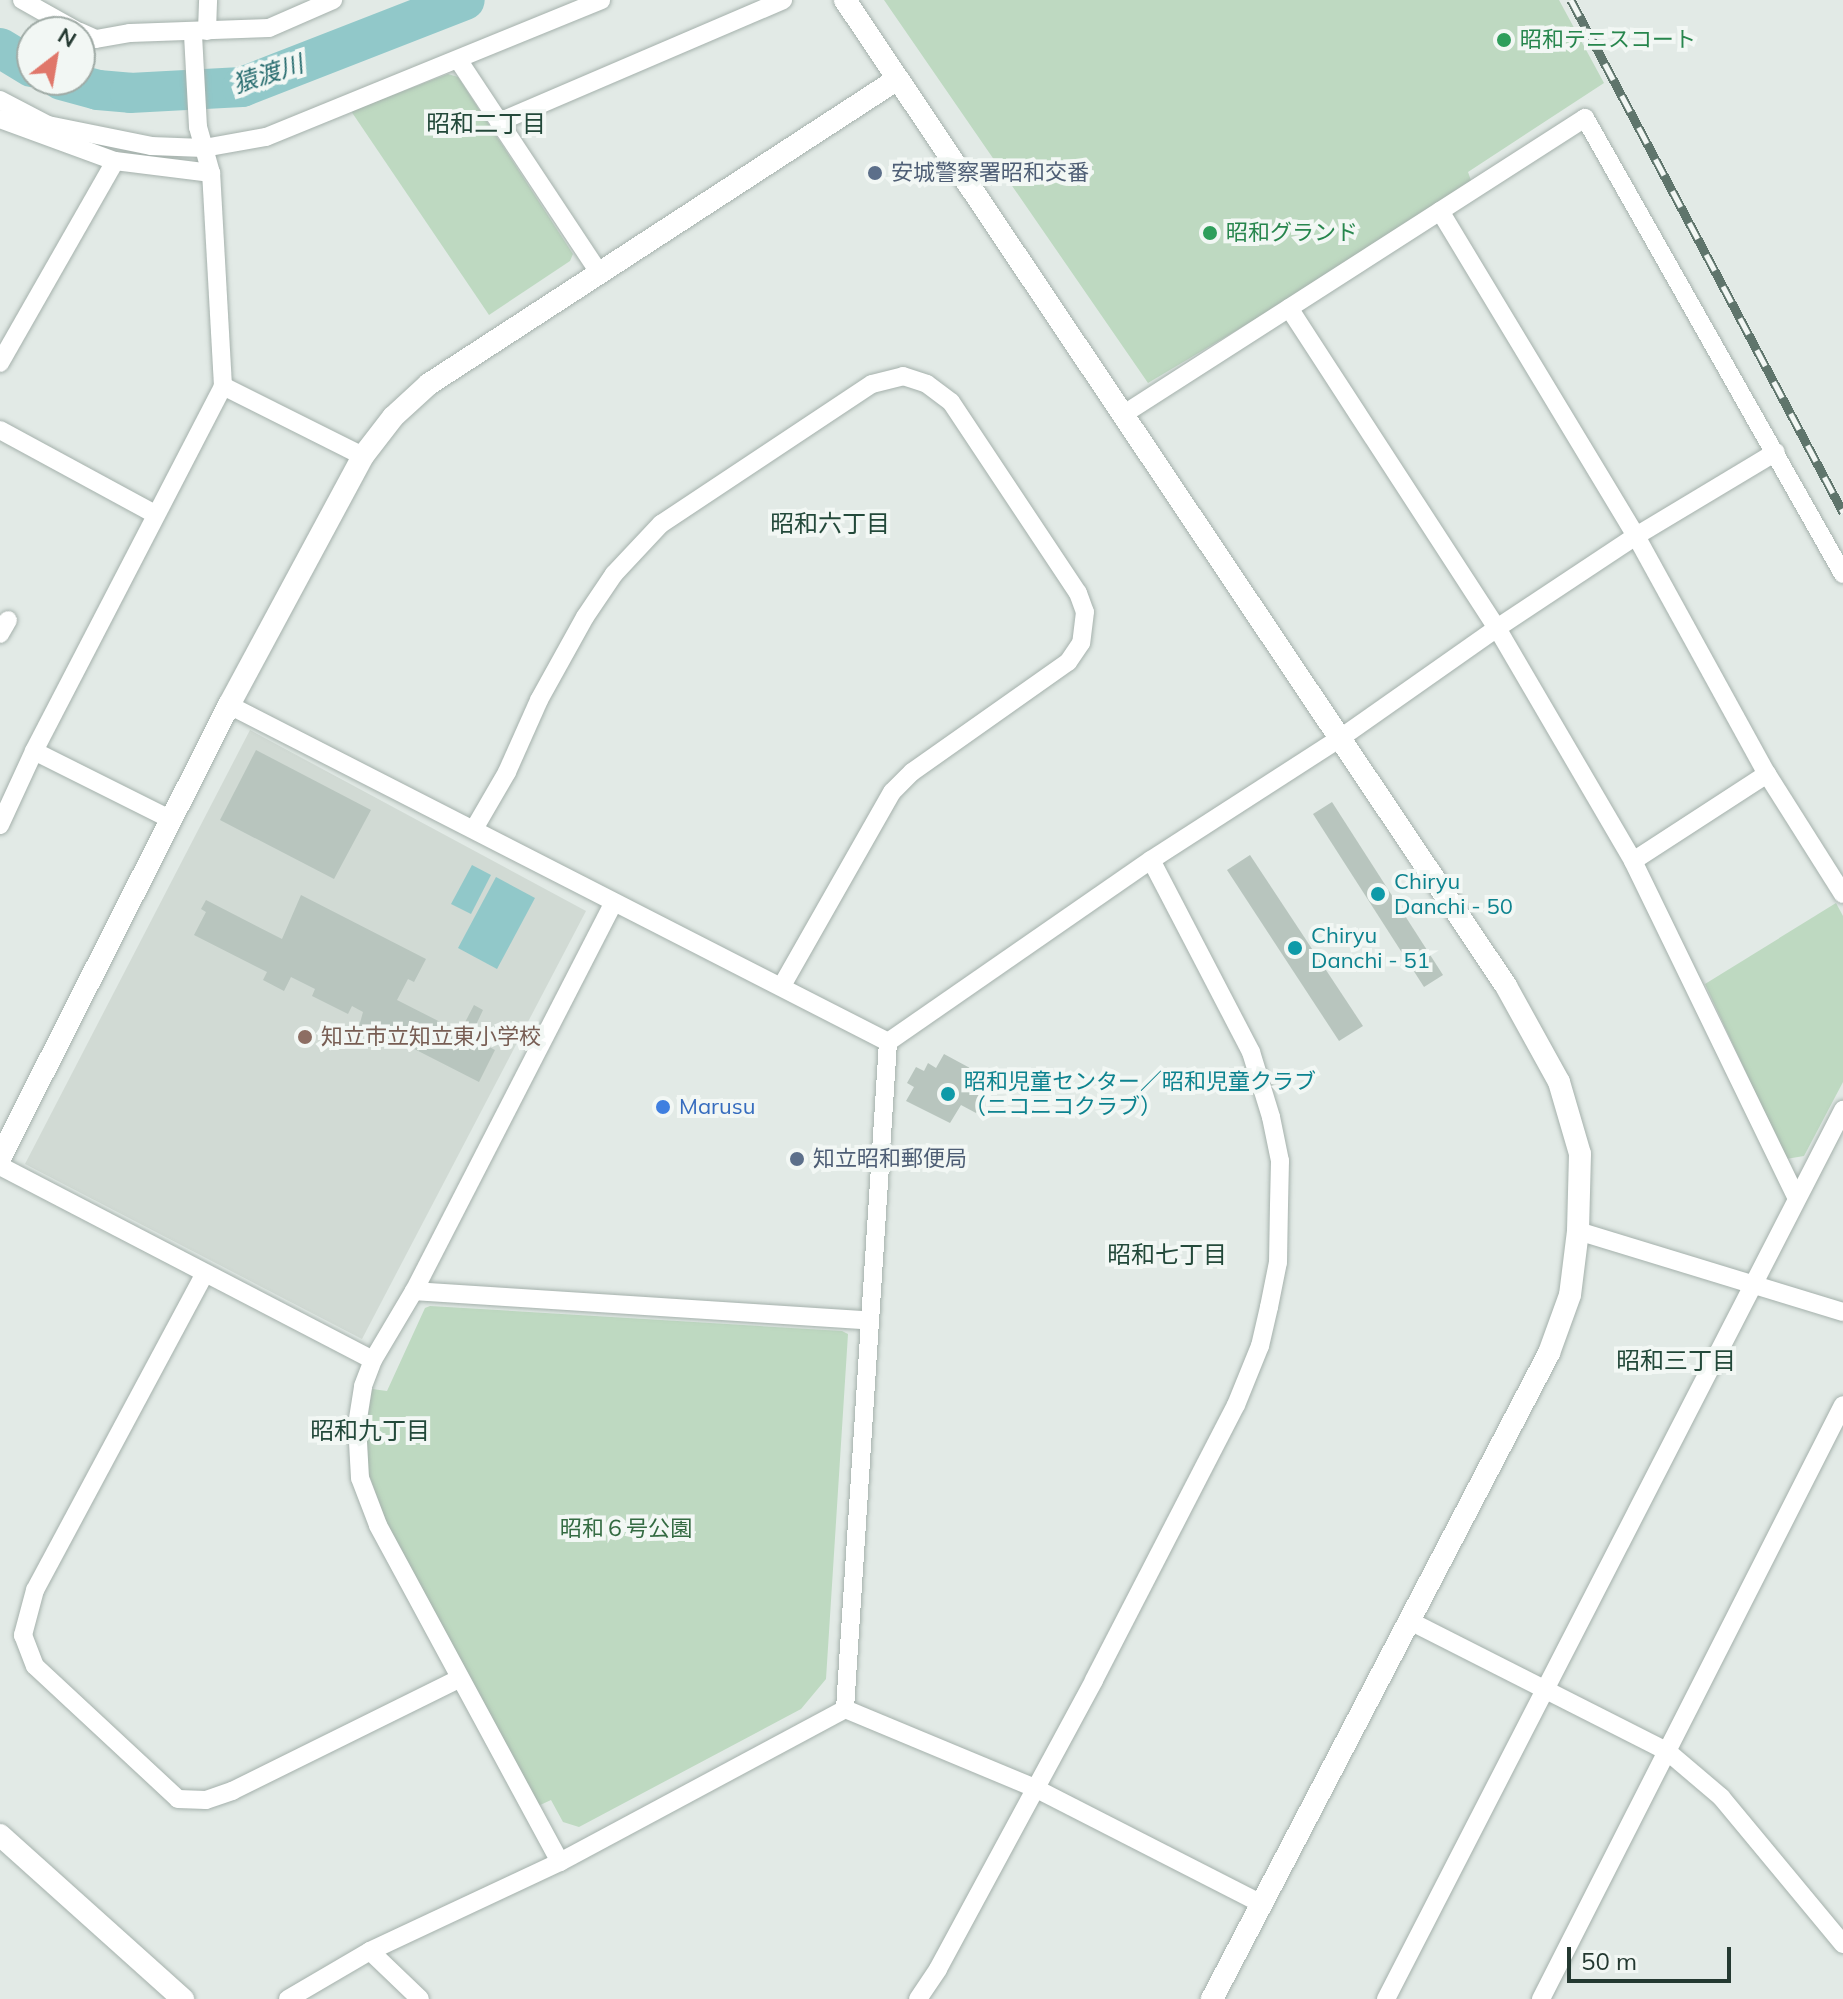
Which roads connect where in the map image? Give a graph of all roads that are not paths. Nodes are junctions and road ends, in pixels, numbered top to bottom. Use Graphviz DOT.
graph roads {
  1 [pos="22,0"];
  2 [pos="208,0"];
  3 [pos="333,0"];
  4 [pos="601,0"];
  5 [pos="783,0"];
  6 [pos="845,0"];
  7 [pos="51,16"];
  8 [pos="200,32"];
  9 [pos="96,39"];
  10 [pos="459,61"];
  11 [pos="896,80"];
  12 [pos="0,100"];
  13 [pos="0,119"];
  14 [pos="499,122"];
  15 [pos="204,148"];
  16 [pos="115,161"];
  17 [pos="211,173"];
  18 [pos="1440,211"];
  19 [pos="600,274"];
  20 [pos="1289,308"];
  21 [pos="0,363"];
  22 [pos="223,386"];
  23 [pos="1124,414"];
  24 [pos="0,430"];
  25 [pos="1776,452"];
  26 [pos="363,456"];
  27 [pos="155,514"];
  28 [pos="1636,536"];
  29 [pos="1843,574"];
  30 [pos="1497,628"];
  31 [pos="229,705"];
  32 [pos="1342,737"];
  33 [pos="34,751"];
  34 [pos="1767,774"];
  35 [pos="1,819"];
  36 [pos="170,819"];
  37 [pos="474,829"];
  38 [pos="1151,860"];
  39 [pos="1633,861"];
  40 [pos="1843,894"];
  41 [pos="614,902"];
  42 [pos="781,987"];
  43 [pos="888,1042"];
  44 [pos="1843,1110"];
  45 [pos="0,1158"];
  46 [pos="0,1166"];
  47 [pos="1797,1198"];
  48 [pos="1578,1231"];
  49 [pos="204,1275"];
  50 [pos="1754,1282"];
  51 [pos="414,1291"];
  52 [pos="1843,1312"];
  53 [pos="868,1320"];
  54 [pos="373,1360"];
  55 [pos="1843,1405"];
  56 [pos="1410,1621"];
  57 [pos="459,1679"];
  58 [pos="1545,1690"];
  59 [pos="845,1709"];
  60 [pos="1668,1752"];
  61 [pos="1035,1788"];
  62 [pos="0,1835"];
  63 [pos="560,1862"];
  64 [pos="1260,1903"];
  65 [pos="1843,1944"];
  66 [pos="370,1951"];
  67 [pos="183,1999"];
  68 [pos="288,1999"];
  69 [pos="420,1999"];
  70 [pos="918,1999"];
  71 [pos="1212,1999"];
  72 [pos="1386,1999"];
  73 [pos="1541,1999"];
  1 -- 7 [label="street"];
  2 -- 8 [label="street"];
  3 -- 8 [label="street"];
  4 -- 10 [label="street"];
  5 -- 14 [label="street"];
  6 -- 11 [label="street"];
  8 -- 9 [label="street"];
  8 -- 15 [label="street"];
  10 -- 14 [label="street"];
  10 -- 15 [label="street"];
  11 -- 19 [label="street"];
  11 -- 23 [label="street"];
  12 -- 15 [label="street"];
  13 -- 16 [label="street"];
  14 -- 19 [label="street"];
  15 -- 17 [label="street"];
  16 -- 17 [label="street"];
  16 -- 21 [label="street"];
  17 -- 22 [label="street"];
  18 -- 20 [label="street"];
  18 -- 25 [label="street"];
  18 -- 28 [label="street"];
  19 -- 26 [label="street"];
  20 -- 23 [label="street"];
  20 -- 30 [label="street"];
  22 -- 26 [label="street"];
  22 -- 27 [label="street"];
  23 -- 32 [label="street"];
  24 -- 27 [label="street"];
  25 -- 28 [label="street"];
  25 -- 29 [label="street"];
  26 -- 31 [label="street"];
  27 -- 33 [label="street"];
  28 -- 30 [label="street"];
  28 -- 34 [label="street"];
  30 -- 32 [label="street"];
  30 -- 39 [label="street"];
  31 -- 36 [label="street"];
  31 -- 37 [label="street"];
  32 -- 38 [label="street"];
  32 -- 48 [label="street"];
  33 -- 35 [label="street"];
  33 -- 36 [label="street"];
  34 -- 39 [label="street"];
  34 -- 40 [label="street"];
  36 -- 45 [label="street"];
  37 -- 41 [label="street"];
  37 -- 42 [label="street"];
  38 -- 43 [label="street"];
  38 -- 61 [label="street"];
  39 -- 47 [label="street"];
  41 -- 42 [label="street"];
  41 -- 51 [label="street"];
  42 -- 43 [label="street"];
  43 -- 53 [label="street"];
  44 -- 47 [label="street"];
  46 -- 49 [label="street"];
  47 -- 50 [label="street"];
  48 -- 50 [label="street"];
  48 -- 56 [label="street"];
  49 -- 54 [label="street"];
  49 -- 57 [label="street"];
  50 -- 52 [label="street"];
  50 -- 58 [label="street"];
  51 -- 53 [label="street"];
  51 -- 54 [label="street"];
  53 -- 59 [label="street"];
  54 -- 57 [label="street"];
  55 -- 60 [label="street"];
  56 -- 58 [label="street"];
  56 -- 64 [label="street"];
  57 -- 63 [label="street"];
  58 -- 60 [label="street"];
  58 -- 72 [label="street"];
  59 -- 61 [label="street"];
  59 -- 63 [label="street"];
  60 -- 65 [label="street"];
  60 -- 73 [label="street"];
  61 -- 64 [label="street"];
  61 -- 70 [label="street"];
  62 -- 67 [label="street"];
  63 -- 66 [label="street"];
  64 -- 71 [label="street"];
  66 -- 68 [label="street"];
  66 -- 69 [label="street"];
}
